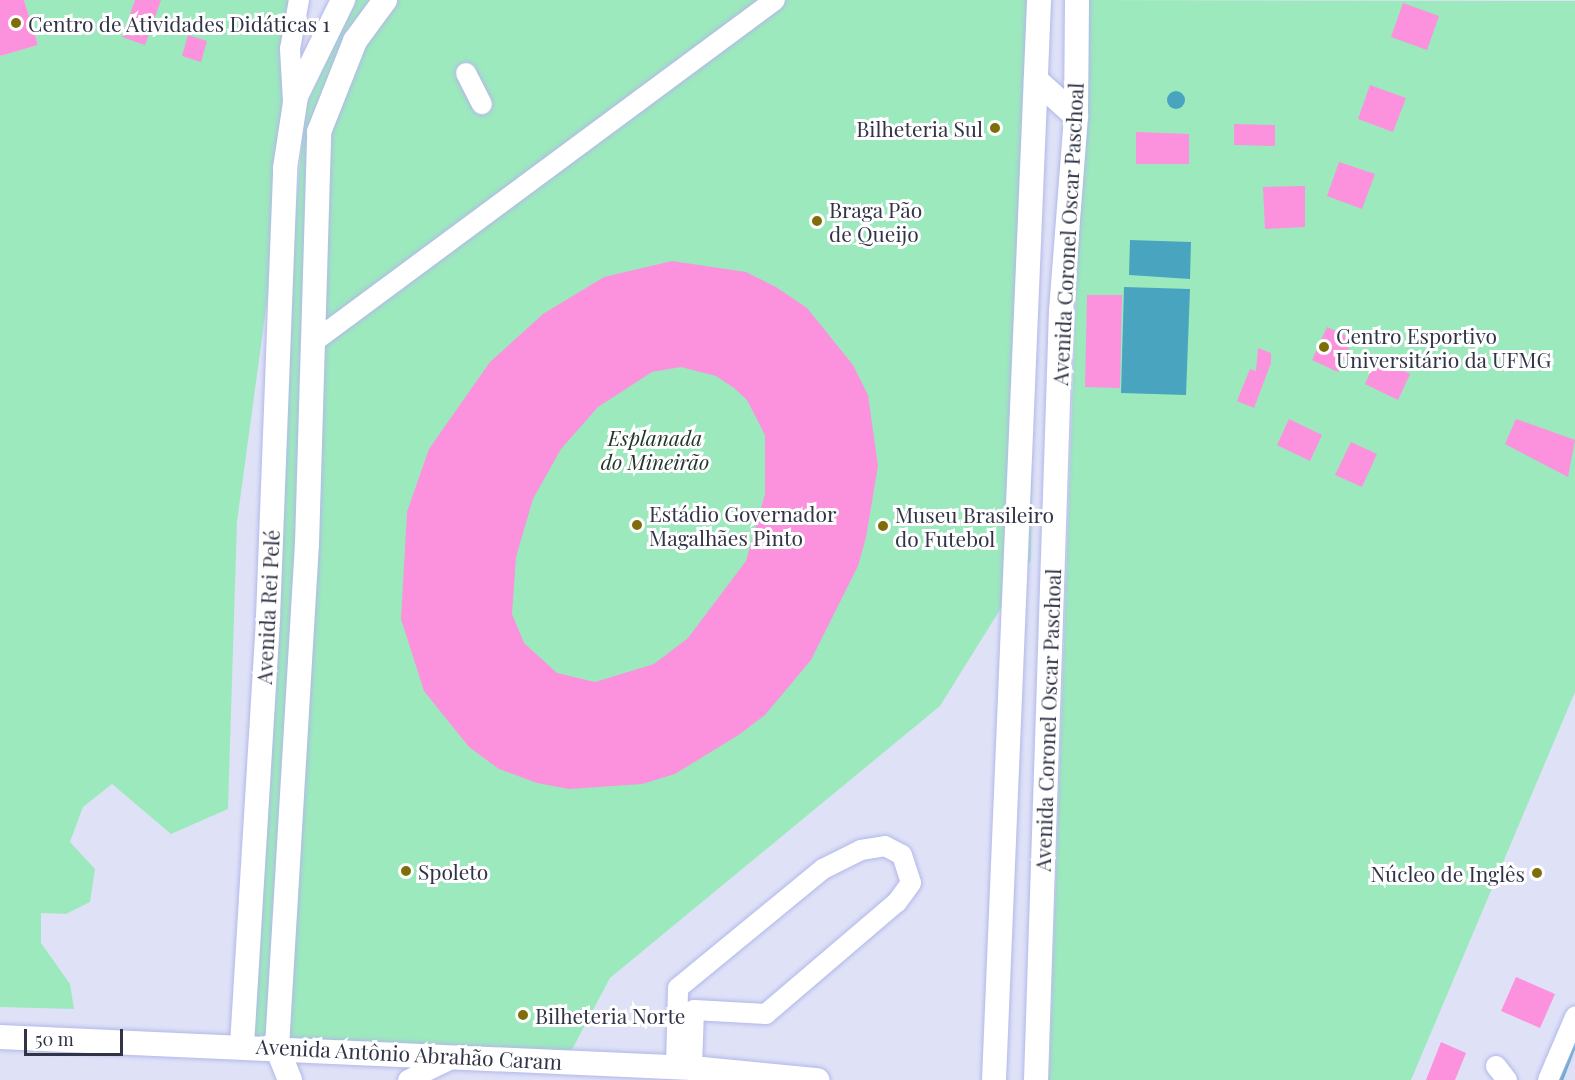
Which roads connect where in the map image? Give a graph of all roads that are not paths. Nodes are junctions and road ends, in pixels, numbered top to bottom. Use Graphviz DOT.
graph roads {
  1 [pos="299,0"];
  2 [pos="343,0"];
  3 [pos="385,0"];
  4 [pos="775,0"];
  5 [pos="1039,0"];
  6 [pos="1077,0"];
  7 [pos="466,74"];
  8 [pos="1036,80"];
  9 [pos="482,104"];
  10 [pos="294,107"];
  11 [pos="1076,116"];
  12 [pos="1061,311"];
  13 [pos="1028,335"];
  14 [pos="312,343"];
  15 [pos="277,345"];
  16 [pos="307,544"];
  17 [pos="268,617"];
  18 [pos="1011,745"];
  19 [pos="1043,802"];
  20 [pos="255,820"];
  21 [pos="285,874"];
  22 [pos="1575,1017"];
  23 [pos="0,1037"];
  24 [pos="242,1045"];
  25 [pos="277,1047"];
  26 [pos="459,1056"];
  27 [pos="689,1071"];
  28 [pos="621,1072"];
  29 [pos="290,1080"];
  30 [pos="408,1080"];
  31 [pos="817,1080"];
  32 [pos="994,1080"];
  33 [pos="1036,1080"];
  34 [pos="1548,1080"];
  1 -- 10 [label="street"];
  2 -- 10 [label="main road, Avenida Rei Pelé"];
  3 -- 14 [label="main road, Avenida Rei Pelé"];
  4 -- 14 [label="street"];
  5 -- 8 [label="main road, Avenida Coronel Oscar Paschoal"];
  6 -- 11 [label="main road, Avenida Coronel Oscar Paschoal"];
  7 -- 9 [label="street"];
  8 -- 11 [label="main road"];
  8 -- 13 [label="main road, Avenida Coronel Oscar Paschoal"];
  10 -- 15 [label="main road, Avenida Rei Pelé"];
  11 -- 12 [label="main road, Avenida Coronel Oscar Paschoal"];
  12 -- 13 [label="main road"];
  12 -- 19 [label="main road, Avenida Coronel Oscar Paschoal"];
  13 -- 18 [label="main road, Avenida Coronel Oscar Paschoal"];
  14 -- 15 [label="main road"];
  14 -- 16 [label="main road, Avenida Rei Pelé"];
  15 -- 17 [label="main road, Avenida Rei Pelé"];
  16 -- 17 [label="main road"];
  16 -- 21 [label="main road, Avenida Rei Pelé"];
  17 -- 20 [label="main road, Avenida Rei Pelé"];
  18 -- 19 [label="main road"];
  18 -- 32 [label="main road, Avenida Coronel Oscar Paschoal"];
  19 -- 33 [label="main road, Avenida Coronel Oscar Paschoal"];
  20 -- 21 [label="main road"];
  20 -- 24 [label="main road, Avenida Rei Pelé"];
  21 -- 25 [label="main road, Avenida Rei Pelé"];
  22 -- 34 [label="street"];
  23 -- 24 [label="main road, Avenida Antônio Abrahão Caram"];
  24 -- 25 [label="main road, Avenida Antônio Abrahão Caram"];
  25 -- 26 [label="main road, Avenida Antônio Abrahão Caram"];
  25 -- 29 [label="main road"];
  26 -- 28 [label="main road, Avenida Antônio Abrahão Caram"];
  26 -- 30 [label="street"];
  27 -- 27 [label="street"];
  27 -- 28 [label="main road, Avenida Antônio Abrahão Caram"];
  27 -- 31 [label="main road, Avenida Antônio Abrahão Caram"];
}
